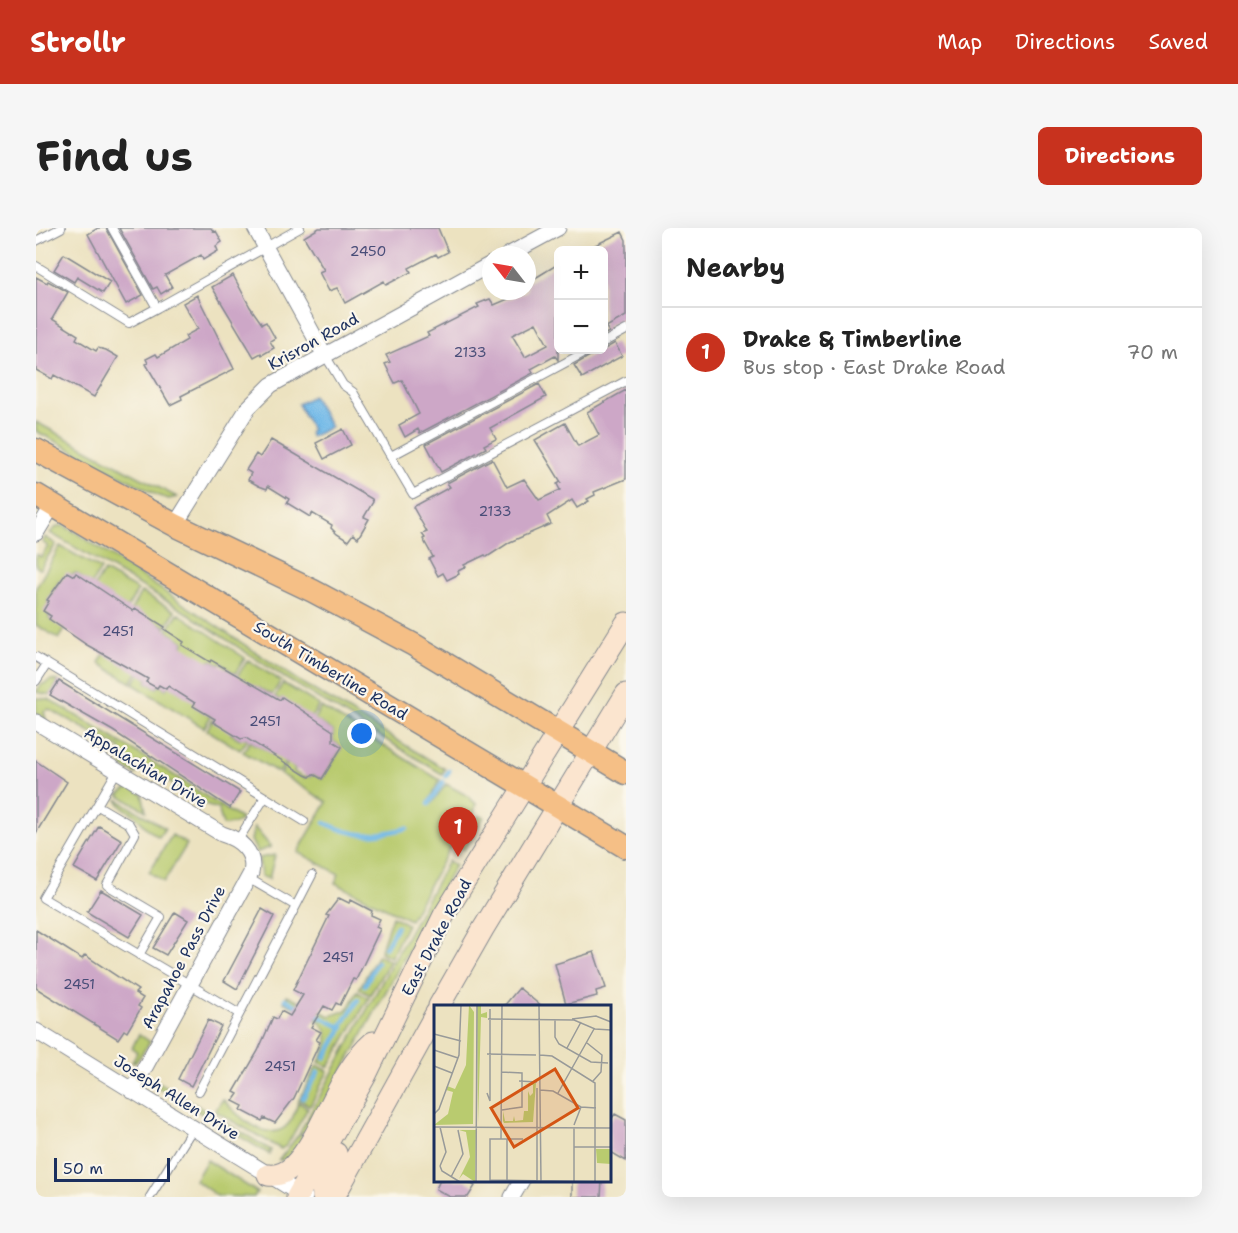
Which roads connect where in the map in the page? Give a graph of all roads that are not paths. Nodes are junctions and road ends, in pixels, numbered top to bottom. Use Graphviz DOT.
graph roads {
  1 [pos="61,228"];
  2 [pos="112,228"];
  3 [pos="255,228"];
  4 [pos="300,228"];
  5 [pos="558,228"];
  6 [pos="36,241"];
  7 [pos="524,246"];
  8 [pos="266,247"];
  9 [pos="36,266"];
  10 [pos="482,269"];
  11 [pos="157,308"];
  12 [pos="626,330"];
  13 [pos="608,339"];
  14 [pos="324,354"];
  15 [pos="582,354"];
  16 [pos="626,381"];
  17 [pos="36,450"];
  18 [pos="391,456"];
  19 [pos="45,500"];
  20 [pos="175,525"];
  21 [pos="36,533"];
  22 [pos="626,623"];
  23 [pos="36,657"];
  24 [pos="47,664"];
  25 [pos="36,681"];
  26 [pos="626,694"];
  27 [pos="36,722"];
  28 [pos="558,731"];
  29 [pos="591,751"];
  30 [pos="117,771"];
  31 [pos="626,772"];
  32 [pos="525,786"];
  33 [pos="265,797"];
  34 [pos="558,805"];
  35 [pos="98,806"];
  36 [pos="304,821"];
  37 [pos="238,840"];
  38 [pos="626,847"];
  39 [pos="312,875"];
  40 [pos="248,878"];
  41 [pos="296,906"];
  42 [pos="139,955"];
  43 [pos="189,984"];
  44 [pos="440,1005"];
  45 [pos="238,1013"];
  46 [pos="434,1015"];
  47 [pos="36,1031"];
  48 [pos="386,1034"];
  49 [pos="132,1091"];
  50 [pos="199,1091"];
  51 [pos="193,1128"];
  52 [pos="268,1175"];
  53 [pos="521,1182"];
  54 [pos="301,1196"];
  55 [pos="150,1197"];
  56 [pos="322,1197"];
  57 [pos="334,1197"];
  58 [pos="512,1197"];
  1 -- 6 [label="lane"];
  2 -- 11 [label="lane"];
  3 -- 8 [label="street"];
  4 -- 8 [label="lane"];
  5 -- 7 [label="street"];
  8 -- 11 [label="lane"];
  8 -- 14 [label="street"];
  9 -- 11 [label="lane"];
  10 -- 14 [label="street, Krisron Road"];
  12 -- 13 [label="lane"];
  14 -- 18 [label="lane"];
  14 -- 20 [label="street, Krisron Road"];
  15 -- 18 [label="lane"];
  16 -- 18 [label="lane"];
  17 -- 20 [label="main road"];
  19 -- 21 [label="street"];
  19 -- 32 [label="main road, South Timberline Road"];
  20 -- 28 [label="main road"];
  22 -- 28 [label="main road, East Drake Road"];
  23 -- 24 [label="lane"];
  24 -- 25 [label="lane"];
  24 -- 33 [label="lane"];
  26 -- 29 [label="main road"];
  27 -- 30 [label="street, Appalachian Drive"];
  28 -- 29 [label="main road"];
  28 -- 32 [label="main road, East Drake Road"];
  29 -- 31 [label="main road"];
  29 -- 34 [label="main road"];
  30 -- 35 [label="lane"];
  30 -- 37 [label="street, Appalachian Drive"];
  32 -- 34 [label="main road, South Timberline Road"];
  32 -- 48 [label="main road, East Drake Road"];
  33 -- 36 [label="lane"];
  33 -- 37 [label="lane"];
  34 -- 38 [label="main road, South Timberline Road"];
  34 -- 44 [label="main road"];
  35 -- 42 [label="lane"];
  35 -- 42 [label="lane"];
  37 -- 40 [label="street, Arapahoe Pass Drive"];
  39 -- 41 [label="lane"];
  40 -- 41 [label="lane"];
  40 -- 43 [label="street, Arapahoe Pass Drive"];
  41 -- 45 [label="lane"];
  42 -- 43 [label="lane"];
  43 -- 45 [label="lane"];
  43 -- 49 [label="street, Arapahoe Pass Drive"];
  45 -- 50 [label="lane"];
  46 -- 57 [label="main road"];
  47 -- 49 [label="street, Joseph Allen Drive"];
  48 -- 52 [label="main road"];
  48 -- 54 [label="main road, East Drake Road"];
  48 -- 56 [label="main road"];
  49 -- 51 [label="street, Joseph Allen Drive"];
  51 -- 52 [label="street, Joseph Allen Drive"];
  51 -- 55 [label="lane"];
  52 -- 54 [label="street, Joseph Allen Drive"];
  53 -- 58 [label="street"];
}
